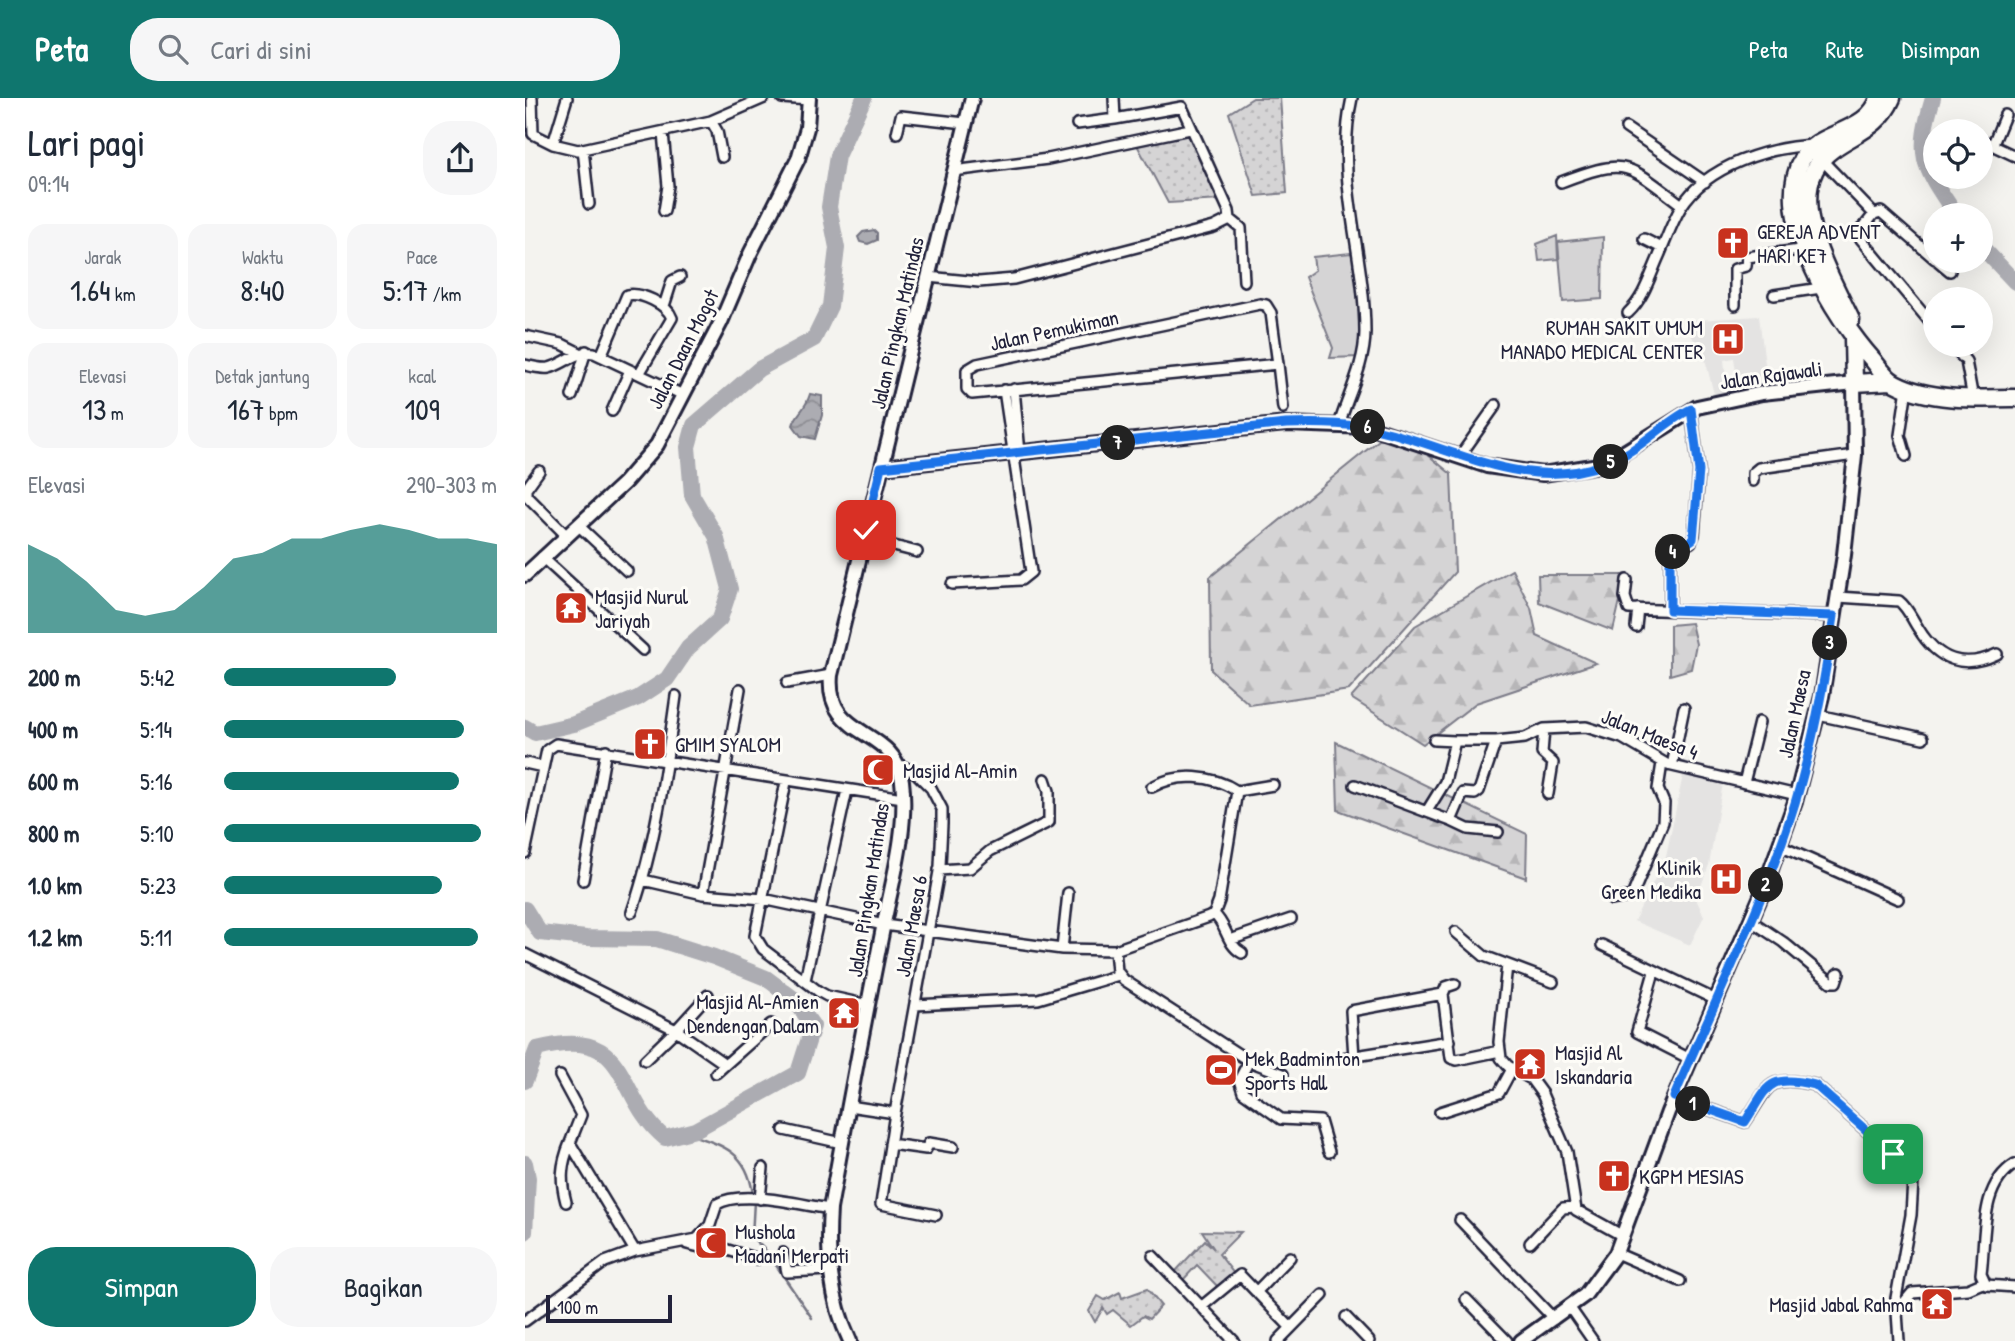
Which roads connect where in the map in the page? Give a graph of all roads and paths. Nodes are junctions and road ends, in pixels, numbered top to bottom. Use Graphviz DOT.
graph roads {
  1 [pos="532,98"];
  2 [pos="567,98"];
  3 [pos="782,98"];
  4 [pos="972,98"];
  5 [pos="1114,98"];
  6 [pos="1352,98"];
  7 [pos="1879,98"];
  8 [pos="1892,98"];
  9 [pos="760,99"];
  10 [pos="809,99"];
  11 [pos="1181,102"];
  12 [pos="2005,115"];
  13 [pos="1115,119"];
  14 [pos="711,121"];
  15 [pos="965,123"];
  16 [pos="1077,124"];
  17 [pos="1626,128"];
  18 [pos="1190,129"];
  19 [pos="897,132"];
  20 [pos="663,133"];
  21 [pos="553,144"];
  22 [pos="1993,145"];
  23 [pos="583,149"];
  24 [pos="1825,151"];
  25 [pos="2015,156"];
  26 [pos="722,157"];
  27 [pos="953,171"];
  28 [pos="1705,181"];
  29 [pos="1561,182"];
  30 [pos="589,204"];
  31 [pos="1682,205"];
  32 [pos="664,211"];
  33 [pos="1874,214"];
  34 [pos="1230,219"];
  35 [pos="1644,239"];
  36 [pos="1662,248"];
  37 [pos="1807,248"];
  38 [pos="1923,248"];
  39 [pos="680,277"];
  40 [pos="928,277"];
  41 [pos="1244,281"];
  42 [pos="1821,288"];
  43 [pos="1774,295"];
  44 [pos="1735,305"];
  45 [pos="664,306"];
  46 [pos="1628,313"];
  47 [pos="1923,314"];
  48 [pos="525,336"];
  49 [pos="1852,336"];
  50 [pos="583,352"];
  51 [pos="601,356"];
  52 [pos="1964,357"];
  53 [pos="1278,364"];
  54 [pos="525,365"];
  55 [pos="634,372"];
  56 [pos="1891,381"];
  57 [pos="1854,383"];
  58 [pos="1907,388"];
  59 [pos="1009,389"];
  60 [pos="681,394"];
  61 [pos="572,396"];
  62 [pos="2015,398"];
  63 [pos="1973,399"];
  64 [pos="1496,405"];
  65 [pos="1283,408"];
  66 [pos="1691,409"];
  67 [pos="612,411"];
  68 [pos="1339,425"];
  69 [pos="1016,455"];
  70 [pos="1460,456"];
  71 [pos="1855,456"];
  72 [pos="1906,456"];
  73 [pos="881,467"];
  74 [pos="539,471"];
  75 [pos="1753,481"];
  76 [pos="579,526"];
  77 [pos="567,536"];
  78 [pos="863,538"];
  79 [pos="917,552"];
  80 [pos="542,557"];
  81 [pos="627,571"];
  82 [pos="525,575"];
  83 [pos="1627,580"];
  84 [pos="952,584"];
  85 [pos="1838,597"];
  86 [pos="1638,609"];
  87 [pos="1670,610"];
  88 [pos="1834,616"];
  89 [pos="1636,627"];
  90 [pos="643,650"];
  91 [pos="1997,654"];
  92 [pos="831,675"];
  93 [pos="787,683"];
  94 [pos="740,689"];
  95 [pos="676,696"];
  96 [pos="1684,708"];
  97 [pos="1818,715"];
  98 [pos="1759,722"];
  99 [pos="1543,729"];
  100 [pos="1923,738"];
  101 [pos="1434,740"];
  102 [pos="1455,741"];
  103 [pos="1496,741"];
  104 [pos="607,750"];
  105 [pos="667,762"];
  106 [pos="525,763"];
  107 [pos="898,764"];
  108 [pos="1667,764"];
  109 [pos="543,767"];
  110 [pos="727,772"];
  111 [pos="1045,779"];
  112 [pos="786,782"];
  113 [pos="1744,783"];
  114 [pos="1273,785"];
  115 [pos="1355,785"];
  116 [pos="1152,787"];
  117 [pos="847,790"];
  118 [pos="1237,791"];
  119 [pos="1548,794"];
  120 [pos="1797,795"];
  121 [pos="903,798"];
  122 [pos="1427,811"];
  123 [pos="1451,821"];
  124 [pos="1498,832"];
  125 [pos="1780,846"];
  126 [pos="525,853"];
  127 [pos="939,870"];
  128 [pos="583,880"];
  129 [pos="643,880"];
  130 [pos="1068,893"];
  131 [pos="703,894"];
  132 [pos="763,898"];
  133 [pos="1612,900"];
  134 [pos="1898,900"];
  135 [pos="632,912"];
  136 [pos="821,913"];
  137 [pos="1214,914"];
  138 [pos="1291,919"];
  139 [pos="1750,920"];
  140 [pos="884,925"];
  141 [pos="928,931"];
  142 [pos="1456,932"];
  143 [pos="1230,940"];
  144 [pos="1602,945"];
  145 [pos="1062,949"];
  146 [pos="1115,950"];
  147 [pos="1242,953"];
  148 [pos="525,954"];
  149 [pos="1507,965"];
  150 [pos="1654,972"];
  151 [pos="1837,974"];
  152 [pos="1119,975"];
  153 [pos="804,980"];
  154 [pos="1553,982"];
  155 [pos="1455,984"];
  156 [pos="1443,994"];
  157 [pos="708,995"];
  158 [pos="1716,1000"];
  159 [pos="868,1005"];
  160 [pos="915,1005"];
  161 [pos="771,1024"];
  162 [pos="676,1030"];
  163 [pos="1450,1041"];
  164 [pos="1500,1051"];
  165 [pos="1354,1057"];
  166 [pos="1343,1058"];
  167 [pos="1690,1059"];
  168 [pos="645,1060"];
  169 [pos="1249,1060"];
  170 [pos="725,1064"];
  171 [pos="1512,1069"];
  172 [pos="716,1073"];
  173 [pos="1283,1074"];
  174 [pos="560,1076"];
  175 [pos="1674,1097"];
  176 [pos="849,1106"];
  177 [pos="1440,1112"];
  178 [pos="895,1113"];
  179 [pos="784,1130"];
  180 [pos="570,1143"];
  181 [pos="842,1143"];
  182 [pos="890,1144"];
  183 [pos="953,1147"];
  184 [pos="1329,1152"];
  185 [pos="2015,1164"];
  186 [pos="763,1168"];
  187 [pos="753,1199"];
  188 [pos="566,1202"];
  189 [pos="1574,1207"];
  190 [pos="830,1209"];
  191 [pos="936,1215"];
  192 [pos="1460,1220"];
  193 [pos="1623,1236"];
  194 [pos="682,1243"];
  195 [pos="1529,1243"];
  196 [pos="635,1251"];
  197 [pos="783,1253"];
  198 [pos="1616,1253"];
  199 [pos="1153,1256"];
  200 [pos="1290,1257"];
  201 [pos="758,1259"];
  202 [pos="830,1270"];
  203 [pos="1680,1281"];
  204 [pos="1982,1283"];
  205 [pos="2015,1287"];
  206 [pos="1257,1291"];
  207 [pos="1323,1295"];
  208 [pos="1467,1299"];
  209 [pos="1201,1307"];
  210 [pos="1570,1308"];
  211 [pos="1896,1312"];
  212 [pos="1346,1317"];
  213 [pos="1553,1319"];
  214 [pos="525,1321"];
  215 [pos="1291,1328"];
  216 [pos="1281,1340"];
  217 [pos="851,1341"];
  218 [pos="1234,1341"];
  219 [pos="1369,1341"];
  220 [pos="1507,1341"];
  221 [pos="1521,1341"];
  222 [pos="1593,1341"];
  223 [pos="1899,1341"];
  1 -- 21 [label="street"];
  2 -- 21 [label="street"];
  3 -- 10 [label="street"];
  4 -- 15 [label="street, Jalan Pingkan Matindas"];
  5 -- 13 [label="street"];
  6 -- 68 [label="street"];
  7 -- 24 [label="highway"];
  8 -- 24 [label="highway"];
  9 -- 14 [label="street"];
  10 -- 60 [label="street, Jalan Daan Mogot"];
  11 -- 13 [label="street"];
  11 -- 18 [label="street"];
  12 -- 22 [label="street"];
  13 -- 16 [label="street"];
  14 -- 20 [label="street"];
  14 -- 26 [label="street"];
  15 -- 19 [label="street"];
  15 -- 27 [label="street, Jalan Pingkan Matindas"];
  17 -- 28 [label="street"];
  18 -- 27 [label="street"];
  18 -- 34 [label="street"];
  20 -- 23 [label="street"];
  20 -- 32 [label="street"];
  21 -- 23 [label="street"];
  22 -- 25 [label="street"];
  23 -- 30 [label="street"];
  24 -- 28 [label="street"];
  24 -- 33 [label="street"];
  24 -- 37 [label="highway"];
  24 -- 49 [label="highway, Jalan Maesa"];
  27 -- 40 [label="street, Jalan Pingkan Matindas"];
  28 -- 31 [label="street"];
  29 -- 31 [label="street"];
  31 -- 36 [label="street"];
  33 -- 38 [label="street"];
  33 -- 47 [label="street"];
  34 -- 40 [label="street"];
  34 -- 41 [label="street"];
  35 -- 36 [label="street"];
  36 -- 46 [label="street"];
  37 -- 42 [label="highway"];
  37 -- 44 [label="street"];
  39 -- 45 [label="street"];
  40 -- 73 [label="street, Jalan Pingkan Matindas"];
  42 -- 43 [label="street"];
  42 -- 49 [label="highway"];
  45 -- 51 [label="street"];
  45 -- 55 [label="street"];
  48 -- 50 [label="street"];
  49 -- 56 [label="highway"];
  49 -- 57 [label="highway, Jalan Maesa"];
  50 -- 51 [label="street"];
  50 -- 54 [label="street"];
  50 -- 61 [label="street"];
  51 -- 55 [label="street"];
  52 -- 63 [label="street"];
  53 -- 59 [label="street, Jalan Pemukiman"];
  53 -- 59 [label="street, Jalan Pemukiman"];
  53 -- 65 [label="street"];
  55 -- 60 [label="street"];
  55 -- 67 [label="street"];
  56 -- 57 [label="highway"];
  56 -- 58 [label="highway"];
  57 -- 66 [label="street, Jalan Rajawali"];
  57 -- 71 [label="street, Jalan Maesa"];
  58 -- 63 [label="highway"];
  58 -- 72 [label="street"];
  59 -- 69 [label="street"];
  60 -- 76 [label="street, Jalan Daan Mogot"];
  62 -- 63 [label="highway"];
  64 -- 70 [label="street"];
  66 -- 70 [label="street, Jalan Rajawali"];
  66 -- 87 [label="street"];
  68 -- 69 [label="street, Jalan Rajawali"];
  68 -- 70 [label="street, Jalan Rajawali"];
  69 -- 73 [label="street, Jalan Rajawali"];
  69 -- 84 [label="street"];
  71 -- 75 [label="street"];
  71 -- 85 [label="street, Jalan Maesa"];
  73 -- 78 [label="street, Jalan Pingkan Matindas"];
  74 -- 77 [label="street"];
  76 -- 77 [label="street, Jalan Daan Mogot"];
  76 -- 81 [label="street"];
  77 -- 80 [label="street, Jalan Daan Mogot"];
  78 -- 79 [label="street"];
  78 -- 92 [label="street, Jalan Pingkan Matindas"];
  80 -- 82 [label="street, Jalan Daan Mogot"];
  80 -- 90 [label="street"];
  83 -- 86 [label="street"];
  85 -- 88 [label="street, Jalan Maesa"];
  85 -- 91 [label="street"];
  86 -- 87 [label="street"];
  86 -- 89 [label="street"];
  87 -- 88 [label="street"];
  88 -- 97 [label="street, Jalan Maesa"];
  92 -- 93 [label="street"];
  92 -- 107 [label="street, Jalan Pingkan Matindas"];
  94 -- 110 [label="street"];
  95 -- 105 [label="street"];
  96 -- 108 [label="street"];
  97 -- 100 [label="street"];
  97 -- 120 [label="street, Jalan Maesa"];
  98 -- 113 [label="street"];
  99 -- 103 [label="street, Jalan Maesa 4"];
  99 -- 108 [label="street, Jalan Maesa 4"];
  99 -- 119 [label="street"];
  101 -- 102 [label="street, Jalan Maesa 4"];
  102 -- 103 [label="street, Jalan Maesa 4"];
  102 -- 122 [label="street"];
  103 -- 123 [label="street"];
  104 -- 105 [label="street"];
  104 -- 109 [label="street"];
  104 -- 128 [label="street"];
  105 -- 110 [label="street"];
  105 -- 129 [label="street"];
  106 -- 109 [label="street"];
  107 -- 121 [label="street, Jalan Pingkan Matindas"];
  107 -- 127 [label="street, Jalan Maesa 6"];
  108 -- 113 [label="street, Jalan Maesa 4"];
  108 -- 133 [label="street"];
  109 -- 126 [label="street"];
  110 -- 112 [label="street"];
  110 -- 131 [label="street"];
  111 -- 127 [label="street"];
  112 -- 117 [label="street"];
  112 -- 132 [label="street"];
  113 -- 120 [label="street, Jalan Maesa 4"];
  114 -- 118 [label="street"];
  115 -- 122 [label="street"];
  116 -- 118 [label="street"];
  117 -- 121 [label="street"];
  117 -- 136 [label="street"];
  118 -- 137 [label="street"];
  120 -- 125 [label="street, Jalan Maesa"];
  121 -- 140 [label="street, Jalan Pingkan Matindas"];
  122 -- 123 [label="street"];
  123 -- 124 [label="street"];
  125 -- 134 [label="street"];
  125 -- 139 [label="street, Jalan Maesa"];
  127 -- 141 [label="street, Jalan Maesa 6"];
  129 -- 131 [label="street"];
  129 -- 135 [label="street"];
  130 -- 145 [label="street"];
  131 -- 132 [label="street"];
  132 -- 136 [label="street"];
  132 -- 153 [label="street"];
  136 -- 140 [label="street"];
  136 -- 153 [label="street"];
  137 -- 143 [label="street"];
  137 -- 146 [label="street"];
  138 -- 143 [label="street"];
  139 -- 151 [label="street"];
  139 -- 158 [label="street, Jalan Maesa"];
  140 -- 141 [label="street"];
  140 -- 159 [label="street, Jalan Pingkan Matindas"];
  141 -- 145 [label="street"];
  141 -- 160 [label="street, Jalan Maesa 6"];
  142 -- 149 [label="street"];
  143 -- 147 [label="street"];
  144 -- 150 [label="street"];
  145 -- 146 [label="street"];
  146 -- 152 [label="street"];
  148 -- 162 [label="street"];
  149 -- 154 [label="street"];
  149 -- 164 [label="street"];
  150 -- 158 [label="street"];
  150 -- 167 [label="street"];
  152 -- 160 [label="street"];
  152 -- 169 [label="street"];
  153 -- 159 [label="street"];
  155 -- 156 [label="street"];
  156 -- 163 [label="street"];
  156 -- 165 [label="street"];
  157 -- 162 [label="street"];
  158 -- 167 [label="street, Jalan Maesa"];
  159 -- 176 [label="street, Jalan Pingkan Matindas"];
  160 -- 178 [label="street, Jalan Maesa 6"];
  161 -- 170 [label="street"];
  162 -- 168 [label="street"];
  162 -- 170 [label="street"];
  163 -- 164 [label="street"];
  163 -- 165 [label="street"];
  164 -- 171 [label="street"];
  165 -- 166 [label="street"];
  167 -- 175 [label="street, Jalan Maesa"];
  169 -- 173 [label="street"];
  169 -- 184 [label="street"];
  170 -- 172 [label="street"];
  171 -- 177 [label="street"];
  171 -- 189 [label="street"];
  174 -- 180 [label="street"];
  175 -- 193 [label="street, Jalan Maesa"];
  175 -- 211 [label="street"];
  176 -- 178 [label="street"];
  176 -- 181 [label="street, Jalan Pingkan Matindas"];
  178 -- 182 [label="street, Jalan Maesa 6"];
  179 -- 181 [label="street"];
  180 -- 188 [label="street"];
  180 -- 196 [label="street"];
  181 -- 190 [label="street, Jalan Pingkan Matindas"];
  182 -- 183 [label="street"];
  182 -- 191 [label="street, Jalan Maesa 6"];
  185 -- 204 [label="street"];
  186 -- 187 [label="street"];
  187 -- 190 [label="street"];
  187 -- 194 [label="street"];
  189 -- 193 [label="street"];
  189 -- 195 [label="street"];
  190 -- 202 [label="street, Jalan Pingkan Matindas"];
  192 -- 213 [label="street"];
  193 -- 198 [label="street, Jalan Maesa"];
  194 -- 196 [label="street"];
  194 -- 201 [label="street"];
  196 -- 214 [label="street"];
  197 -- 202 [label="street"];
  198 -- 203 [label="street"];
  198 -- 210 [label="street, Jalan Maesa"];
  199 -- 209 [label="street"];
  200 -- 206 [label="street"];
  202 -- 217 [label="street, Jalan Pingkan Matindas"];
  204 -- 205 [label="street"];
  204 -- 211 [label="street"];
  206 -- 209 [label="street"];
  206 -- 215 [label="street"];
  207 -- 215 [label="street"];
  208 -- 220 [label="street"];
  209 -- 218 [label="street"];
  210 -- 213 [label="street, Jalan Maesa"];
  210 -- 222 [label="street"];
  211 -- 223 [label="street"];
  212 -- 219 [label="street"];
  213 -- 221 [label="street, Jalan Maesa"];
  215 -- 216 [label="street"];
}
